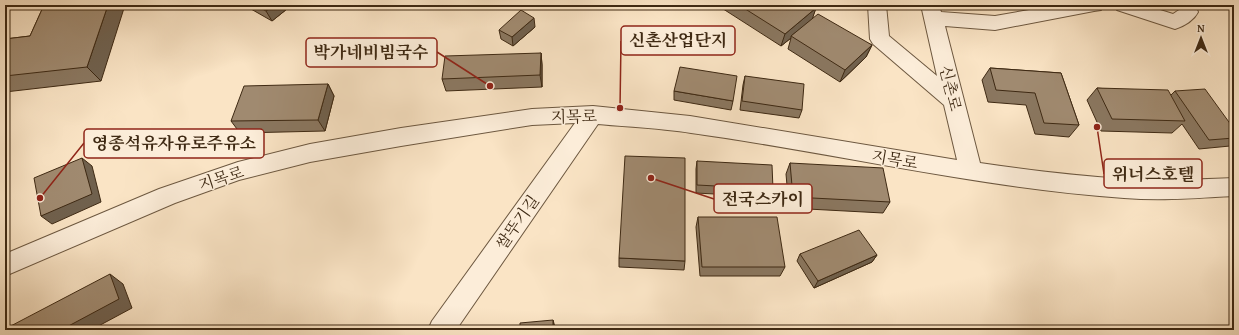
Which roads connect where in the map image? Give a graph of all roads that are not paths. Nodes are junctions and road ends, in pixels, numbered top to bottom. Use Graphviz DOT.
graph roads {
  1 [pos="877,5"];
  2 [pos="1094,5"];
  3 [pos="1124,5"];
  4 [pos="932,12"];
  5 [pos="1189,12"];
  6 [pos="954,101"];
  7 [pos="593,114"];
  8 [pos="971,172"];
  9 [pos="1234,187"];
  10 [pos="5,265"];
  11 [pos="441,330"];
  1 -- 6 [label="street"];
  2 -- 4 [label="street"];
  3 -- 5 [label="street"];
  4 -- 6 [label="street, 신촌로"];
  6 -- 8 [label="street, 신촌로"];
  7 -- 8 [label="street, 지목로"];
  7 -- 10 [label="street, 지목로"];
  7 -- 11 [label="street, 쌀뚜기길"];
  8 -- 9 [label="street, 지목로"];
}
